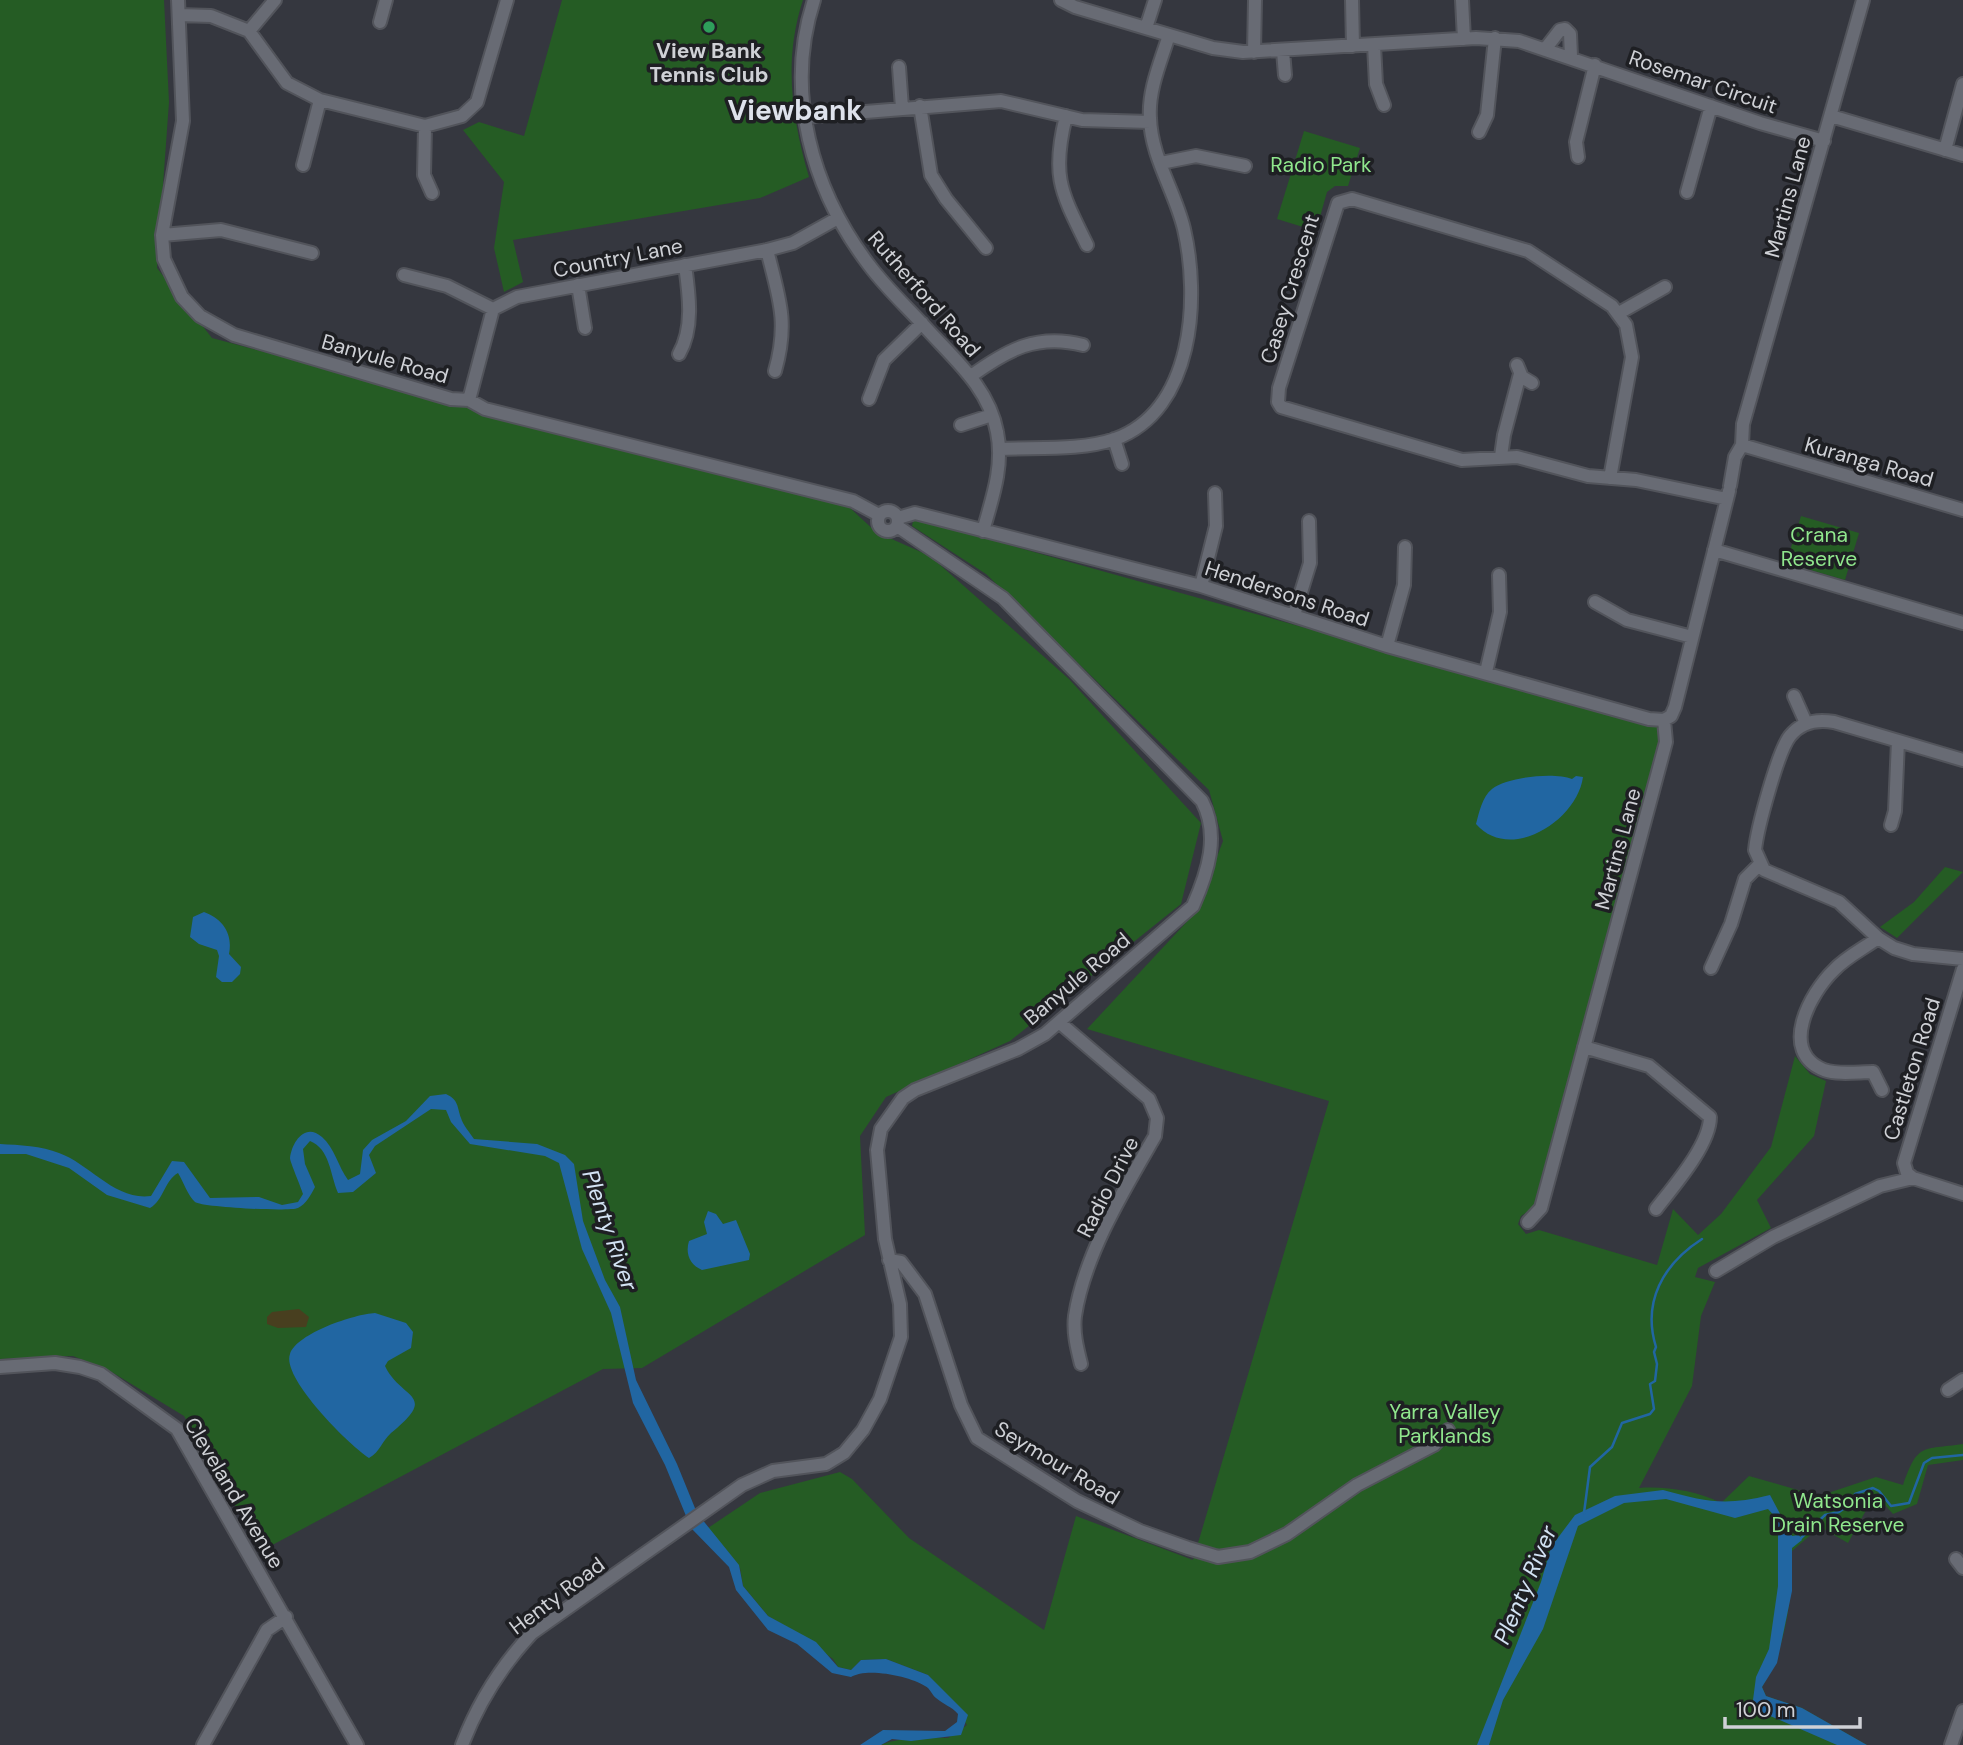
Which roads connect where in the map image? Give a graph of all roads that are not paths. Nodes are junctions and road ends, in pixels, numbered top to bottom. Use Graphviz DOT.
graph roads {
  1 [pos="178,0"];
  2 [pos="275,0"];
  3 [pos="386,0"];
  4 [pos="507,0"];
  5 [pos="814,0"];
  6 [pos="1061,0"];
  7 [pos="1155,0"];
  8 [pos="1255,0"];
  9 [pos="1352,0"];
  10 [pos="1462,0"];
  11 [pos="1859,1"];
  12 [pos="179,15"];
  13 [pos="380,22"];
  14 [pos="1146,28"];
  15 [pos="249,31"];
  16 [pos="1169,35"];
  17 [pos="1495,38"];
  18 [pos="1464,39"];
  19 [pos="1374,45"];
  20 [pos="1353,46"];
  21 [pos="1546,48"];
  22 [pos="1283,51"];
  23 [pos="1254,52"];
  24 [pos="1571,56"];
  25 [pos="1595,65"];
  26 [pos="899,67"];
  27 [pos="1285,75"];
  28 [pos="1963,84"];
  29 [pos="320,100"];
  30 [pos="1384,105"];
  31 [pos="920,106"];
  32 [pos="1711,106"];
  33 [pos="902,108"];
  34 [pos="1066,116"];
  35 [pos="1831,116"];
  36 [pos="804,117"];
  37 [pos="1150,122"];
  38 [pos="425,126"];
  39 [pos="1479,132"];
  40 [pos="1824,141"];
  41 [pos="1945,150"];
  42 [pos="1963,155"];
  43 [pos="1578,158"];
  44 [pos="1161,163"];
  45 [pos="303,165"];
  46 [pos="1245,166"];
  47 [pos="1687,192"];
  48 [pos="432,193"];
  49 [pos="838,218"];
  50 [pos="163,235"];
  51 [pos="1087,245"];
  52 [pos="986,248"];
  53 [pos="767,250"];
  54 [pos="312,253"];
  55 [pos="685,265"];
  56 [pos="404,275"];
  57 [pos="578,285"];
  58 [pos="1665,287"];
  59 [pos="493,309"];
  60 [pos="1619,313"];
  61 [pos="922,323"];
  62 [pos="586,328"];
  63 [pos="1083,345"];
  64 [pos="679,354"];
  65 [pos="775,371"];
  66 [pos="971,376"];
  67 [pos="1532,383"];
  68 [pos="469,400"];
  69 [pos="869,400"];
  70 [pos="992,415"];
  71 [pos="961,425"];
  72 [pos="1114,439"];
  73 [pos="1744,446"];
  74 [pos="999,449"];
  75 [pos="1501,456"];
  76 [pos="1122,464"];
  77 [pos="1613,478"];
  78 [pos="1214,493"];
  79 [pos="1727,497"];
  80 [pos="1963,510"];
  81 [pos="879,516"];
  82 [pos="1309,521"];
  83 [pos="897,522"];
  84 [pos="983,531"];
  85 [pos="1405,547"];
  86 [pos="1714,550"];
  87 [pos="1499,575"];
  88 [pos="1201,586"];
  89 [pos="1595,602"];
  90 [pos="1294,615"];
  91 [pos="1963,623"];
  92 [pos="1692,637"];
  93 [pos="1387,646"];
  94 [pos="1486,672"];
  95 [pos="1794,696"];
  96 [pos="1664,720"];
  97 [pos="1806,723"];
  98 [pos="1898,741"];
  99 [pos="1963,760"];
  100 [pos="1891,825"];
  101 [pos="1760,864"];
  102 [pos="1878,938"];
  103 [pos="1963,956"];
  104 [pos="1711,968"];
  105 [pos="1963,969"];
  106 [pos="1060,1023"];
  107 [pos="1584,1047"];
  108 [pos="1882,1090"];
  109 [pos="1913,1178"];
  110 [pos="1963,1194"];
  111 [pos="1656,1209"];
  112 [pos="1528,1222"];
  113 [pos="889,1260"];
  114 [pos="1716,1271"];
  115 [pos="1081,1364"];
  116 [pos="0,1367"];
  117 [pos="1963,1380"];
  118 [pos="1948,1390"];
  119 [pos="1448,1430"];
  120 [pos="676,1534"];
  121 [pos="286,1617"];
  122 [pos="1963,1711"];
  123 [pos="204,1745"];
  124 [pos="357,1745"];
  125 [pos="462,1745"];
  126 [pos="1951,1745"];
  1 -- 12 [label="street, Banyule Road"];
  2 -- 15 [label="street"];
  3 -- 13 [label="street"];
  4 -- 38 [label="street"];
  5 -- 36 [label="street, Rutherford Road"];
  6 -- 14 [label="street, Rosemar Circuit"];
  7 -- 14 [label="street"];
  8 -- 23 [label="street"];
  9 -- 20 [label="street"];
  10 -- 18 [label="street"];
  11 -- 35 [label="street, Martins Lane"];
  12 -- 15 [label="street"];
  12 -- 50 [label="street, Banyule Road"];
  14 -- 16 [label="street, Rosemar Circuit"];
  15 -- 29 [label="street"];
  16 -- 23 [label="street, Rosemar Circuit"];
  16 -- 37 [label="street"];
  17 -- 18 [label="street, Rosemar Circuit"];
  17 -- 21 [label="street, Rosemar Circuit"];
  17 -- 39 [label="street"];
  18 -- 19 [label="street, Rosemar Circuit"];
  19 -- 20 [label="street, Rosemar Circuit"];
  19 -- 30 [label="street"];
  20 -- 22 [label="street, Rosemar Circuit"];
  21 -- 24 [label="street, Rosemar Circuit"];
  21 -- 24 [label="street"];
  22 -- 23 [label="street, Rosemar Circuit"];
  22 -- 27 [label="street"];
  24 -- 25 [label="street, Rosemar Circuit"];
  25 -- 32 [label="street, Rosemar Circuit"];
  25 -- 43 [label="street"];
  26 -- 33 [label="street"];
  28 -- 41 [label="street"];
  29 -- 38 [label="street"];
  29 -- 45 [label="street"];
  31 -- 33 [label="street"];
  31 -- 34 [label="street"];
  31 -- 52 [label="street"];
  32 -- 40 [label="street, Rosemar Circuit"];
  32 -- 47 [label="street"];
  33 -- 36 [label="street"];
  34 -- 37 [label="street"];
  34 -- 51 [label="street"];
  35 -- 40 [label="street, Martins Lane"];
  35 -- 41 [label="street"];
  36 -- 49 [label="street, Rutherford Road"];
  37 -- 44 [label="street"];
  38 -- 48 [label="street"];
  40 -- 73 [label="street, Martins Lane"];
  41 -- 42 [label="street"];
  44 -- 46 [label="street"];
  44 -- 72 [label="street"];
  49 -- 53 [label="street, Country Lane"];
  49 -- 61 [label="street, Rutherford Road"];
  50 -- 54 [label="street"];
  50 -- 68 [label="street, Banyule Road"];
  53 -- 55 [label="street, Country Lane"];
  53 -- 65 [label="street"];
  55 -- 57 [label="street, Country Lane"];
  55 -- 64 [label="street"];
  56 -- 59 [label="street"];
  57 -- 59 [label="street, Country Lane"];
  57 -- 62 [label="street"];
  58 -- 60 [label="street"];
  59 -- 68 [label="street"];
  60 -- 75 [label="street, Casey Crescent"];
  60 -- 77 [label="street"];
  61 -- 66 [label="street, Rutherford Road"];
  61 -- 69 [label="street"];
  63 -- 66 [label="street"];
  66 -- 70 [label="street, Rutherford Road"];
  67 -- 75 [label="street"];
  68 -- 81 [label="street, Banyule Road"];
  70 -- 71 [label="street"];
  70 -- 74 [label="street, Rutherford Road"];
  72 -- 74 [label="street"];
  72 -- 76 [label="street"];
  73 -- 79 [label="street, Martins Lane"];
  73 -- 80 [label="street, Kuranga Road"];
  74 -- 84 [label="street, Rutherford Road"];
  75 -- 77 [label="street, Casey Crescent"];
  77 -- 79 [label="street, Casey Crescent"];
  78 -- 88 [label="street"];
  79 -- 86 [label="street, Martins Lane"];
  81 -- 83 [label="street, Hendersons Road"];
  82 -- 90 [label="street"];
  83 -- 84 [label="street, Hendersons Road"];
  83 -- 106 [label="street, Banyule Road"];
  84 -- 88 [label="street, Hendersons Road"];
  85 -- 93 [label="street"];
  86 -- 91 [label="street"];
  86 -- 92 [label="street, Martins Lane"];
  87 -- 94 [label="street"];
  88 -- 90 [label="street, Hendersons Road"];
  89 -- 92 [label="street"];
  90 -- 93 [label="street, Hendersons Road"];
  92 -- 96 [label="street, Martins Lane"];
  93 -- 94 [label="street, Hendersons Road"];
  94 -- 96 [label="street, Hendersons Road"];
  95 -- 97 [label="street"];
  96 -- 107 [label="street, Martins Lane"];
  97 -- 98 [label="street"];
  97 -- 101 [label="street"];
  98 -- 99 [label="street"];
  98 -- 100 [label="street"];
  101 -- 102 [label="street"];
  101 -- 104 [label="street"];
  102 -- 103 [label="street"];
  102 -- 108 [label="street"];
  105 -- 109 [label="street, Castleton Road"];
  106 -- 113 [label="street, Banyule Road"];
  106 -- 115 [label="street, Radio Drive"];
  107 -- 111 [label="street"];
  107 -- 112 [label="street, Martins Lane"];
  109 -- 110 [label="street"];
  109 -- 114 [label="street"];
  113 -- 119 [label="street, Seymour Road"];
  113 -- 120 [label="street, Banyule Road"];
  116 -- 121 [label="street, Cleveland Avenue"];
  117 -- 118 [label="street"];
  120 -- 125 [label="street, Henty Road"];
  121 -- 123 [label="street"];
  121 -- 124 [label="street, Cleveland Avenue"];
  122 -- 126 [label="street"];
}
